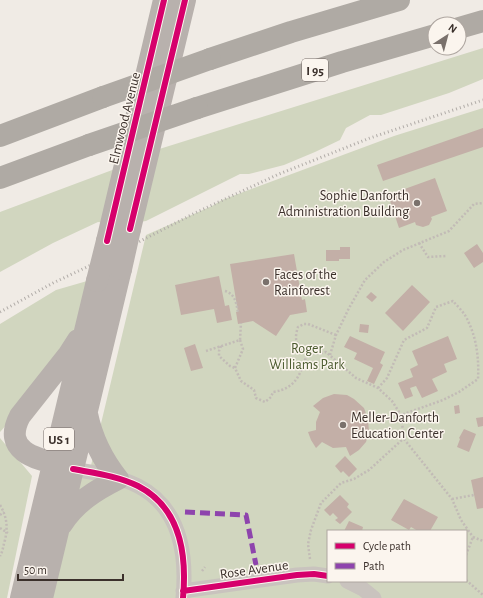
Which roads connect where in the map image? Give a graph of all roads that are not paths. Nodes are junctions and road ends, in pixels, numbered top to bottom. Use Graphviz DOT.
graph roads {
  1 [pos="164,0"];
  2 [pos="185,0"];
  3 [pos="399,0"];
  4 [pos="483,21"];
  5 [pos="467,26"];
  6 [pos="427,37"];
  7 [pos="0,136"];
  8 [pos="0,178"];
  9 [pos="86,327"];
  10 [pos="86,413"];
  11 [pos="63,466"];
  12 [pos="118,479"];
  13 [pos="57,534"];
  14 [pos="327,576"];
  15 [pos="349,582"];
  16 [pos="183,594"];
  17 [pos="21,598"];
  18 [pos="42,598"];
  19 [pos="374,598"];
  1 -- 9 [label="main road, Elmwood Avenue / US 1, bridge"];
  2 -- 10 [label="main road, Elmwood Avenue / US 1, bridge"];
  3 -- 7 [label="highway, bridge"];
  4 -- 5 [label="highway"];
  6 -- 8 [label="highway, I 95, bridge"];
  9 -- 11 [label="main road, Elmwood Avenue / US 1"];
  9 -- 11 [label="main road"];
  10 -- 11 [label="main road, Elmwood Avenue / US 1"];
  10 -- 12 [label="main road"];
  11 -- 12 [label="street"];
  11 -- 13 [label="main road, Elmwood Avenue / US 1"];
  11 -- 17 [label="main road, Elmwood Avenue / US 1"];
  12 -- 13 [label="main road"];
  12 -- 16 [label="street"];
  13 -- 18 [label="main road, Elmwood Avenue / US 1"];
  14 -- 16 [label="street, Rose Avenue"];
  15 -- 19 [label="street"];
}
